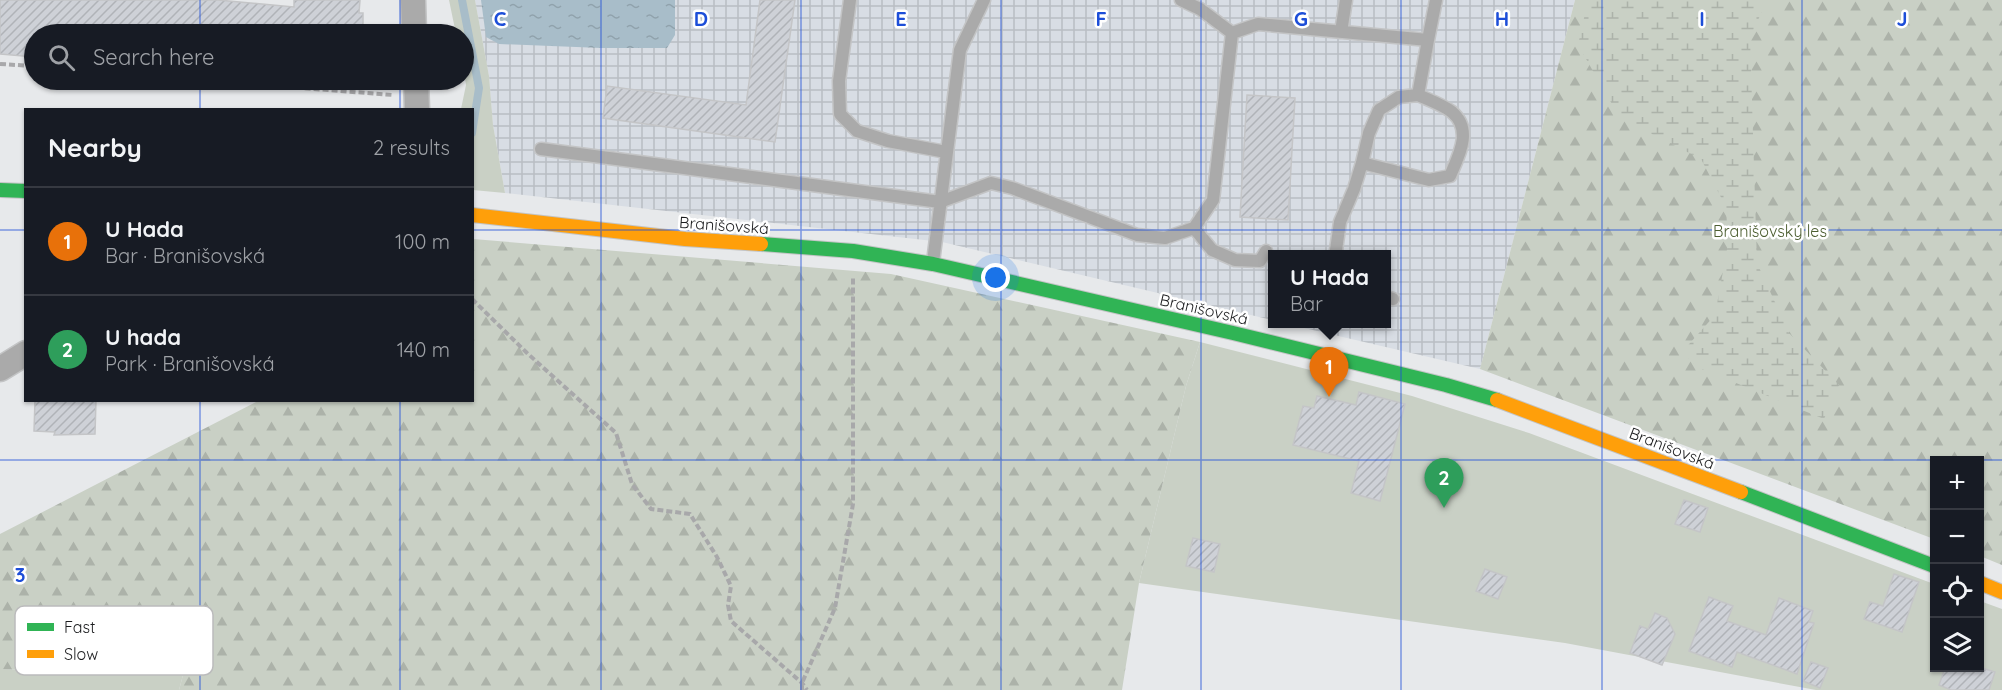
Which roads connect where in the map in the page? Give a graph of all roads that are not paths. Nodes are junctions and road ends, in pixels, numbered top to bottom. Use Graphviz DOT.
graph roads {
  1 [pos="413,0"];
  2 [pos="850,0"];
  3 [pos="984,0"];
  4 [pos="1346,0"];
  5 [pos="1436,0"];
  6 [pos="1185,1"];
  7 [pos="414,24"];
  8 [pos="1341,32"];
  9 [pos="1232,33"];
  10 [pos="1428,39"];
  11 [pos="1418,95"];
  12 [pos="541,149"];
  13 [pos="946,152"];
  14 [pos="1362,163"];
  15 [pos="0,190"];
  16 [pos="24,191"];
  17 [pos="940,202"];
  18 [pos="474,215"];
  19 [pos="1194,228"];
  20 [pos="1336,250"];
  21 [pos="1266,251"];
  22 [pos="933,264"];
  23 [pos="24,354"];
  24 [pos="0,369"];
  25 [pos="1930,564"];
  26 [pos="1984,585"];
  27 [pos="2002,592"];
  1 -- 7 [label="street"];
  2 -- 13 [label="lane"];
  3 -- 13 [label="lane"];
  4 -- 8 [label="lane"];
  5 -- 10 [label="lane"];
  6 -- 9 [label="lane"];
  8 -- 9 [label="lane"];
  8 -- 10 [label="lane"];
  9 -- 19 [label="lane"];
  10 -- 11 [label="lane"];
  11 -- 14 [label="lane"];
  11 -- 14 [label="lane"];
  12 -- 17 [label="lane"];
  13 -- 17 [label="lane"];
  14 -- 20 [label="lane"];
  15 -- 16 [label="street"];
  17 -- 19 [label="lane"];
  17 -- 22 [label="lane"];
  18 -- 22 [label="street, Branišovská"];
  19 -- 21 [label="lane"];
  22 -- 25 [label="street, Branišovská"];
  23 -- 24 [label="street"];
  26 -- 27 [label="street"];
}
